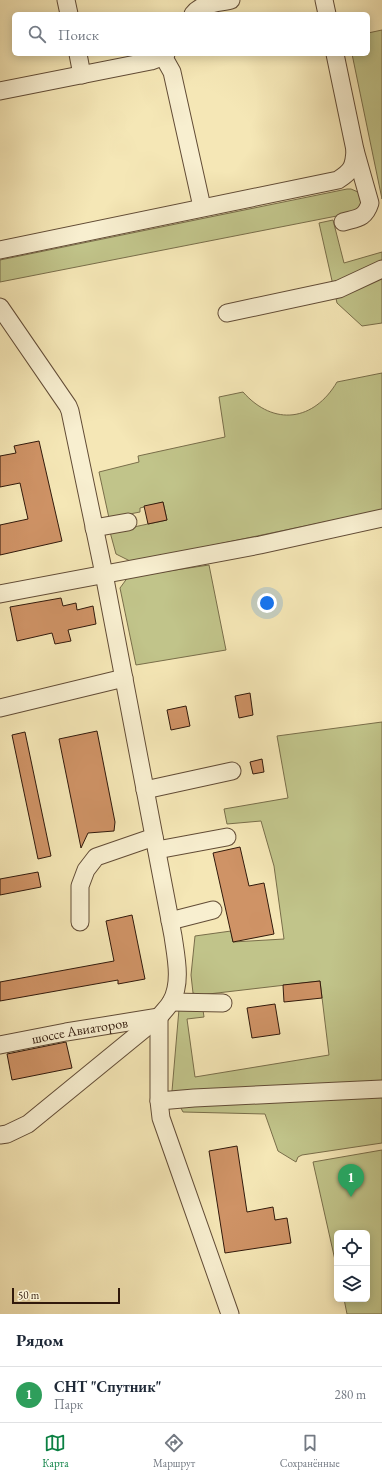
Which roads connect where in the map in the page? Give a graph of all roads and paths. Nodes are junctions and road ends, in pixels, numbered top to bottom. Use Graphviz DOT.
graph roads {
  1 [pos="66,0"];
  2 [pos="231,0"];
  3 [pos="324,0"];
  4 [pos="69,12"];
  5 [pos="195,12"];
  6 [pos="327,12"];
  7 [pos="78,56"];
  8 [pos="162,56"];
  9 [pos="164,56"];
  10 [pos="335,56"];
  11 [pos="82,75"];
  12 [pos="0,91"];
  13 [pos="355,150"];
  14 [pos="202,208"];
  15 [pos="343,222"];
  16 [pos="0,250"];
  17 [pos="382,269"];
  18 [pos="0,307"];
  19 [pos="227,313"];
  20 [pos="382,518"];
  21 [pos="128,522"];
  22 [pos="94,528"];
  23 [pos="104,574"];
  24 [pos="0,594"];
  25 [pos="124,678"];
  26 [pos="0,708"];
  27 [pos="232,771"];
  28 [pos="145,790"];
  29 [pos="227,837"];
  30 [pos="155,844"];
  31 [pos="213,910"];
  32 [pos="170,921"];
  33 [pos="80,922"];
  34 [pos="171,1002"];
  35 [pos="223,1003"];
  36 [pos="159,1017"];
  37 [pos="0,1045"];
  38 [pos="382,1089"];
  39 [pos="159,1101"];
  40 [pos="0,1135"];
  41 [pos="230,1314"];
  1 -- 4 [label="lane"];
  2 -- 5 [label="lane"];
  3 -- 6 [label="lane"];
  7 -- 11 [label="lane"];
  8 -- 11 [label="lane"];
  9 -- 14 [label="lane"];
  10 -- 13 [label="lane"];
  11 -- 12 [label="lane"];
  13 -- 14 [label="lane"];
  13 -- 15 [label="lane"];
  14 -- 16 [label="lane"];
  17 -- 19 [label="lane"];
  18 -- 22 [label="lane"];
  20 -- 23 [label="lane"];
  21 -- 22 [label="lane"];
  22 -- 23 [label="lane"];
  23 -- 24 [label="lane"];
  23 -- 25 [label="lane"];
  25 -- 26 [label="lane"];
  25 -- 28 [label="lane"];
  27 -- 28 [label="lane"];
  28 -- 30 [label="lane"];
  29 -- 30 [label="lane"];
  30 -- 32 [label="lane"];
  30 -- 33 [label="lane"];
  31 -- 32 [label="lane"];
  32 -- 34 [label="lane"];
  34 -- 35 [label="lane"];
  34 -- 36 [label="lane"];
  36 -- 37 [label="lane, шоссе Авиаторов"];
  36 -- 39 [label="lane"];
  36 -- 40 [label="lane"];
  38 -- 39 [label="lane"];
  39 -- 41 [label="lane"];
}
